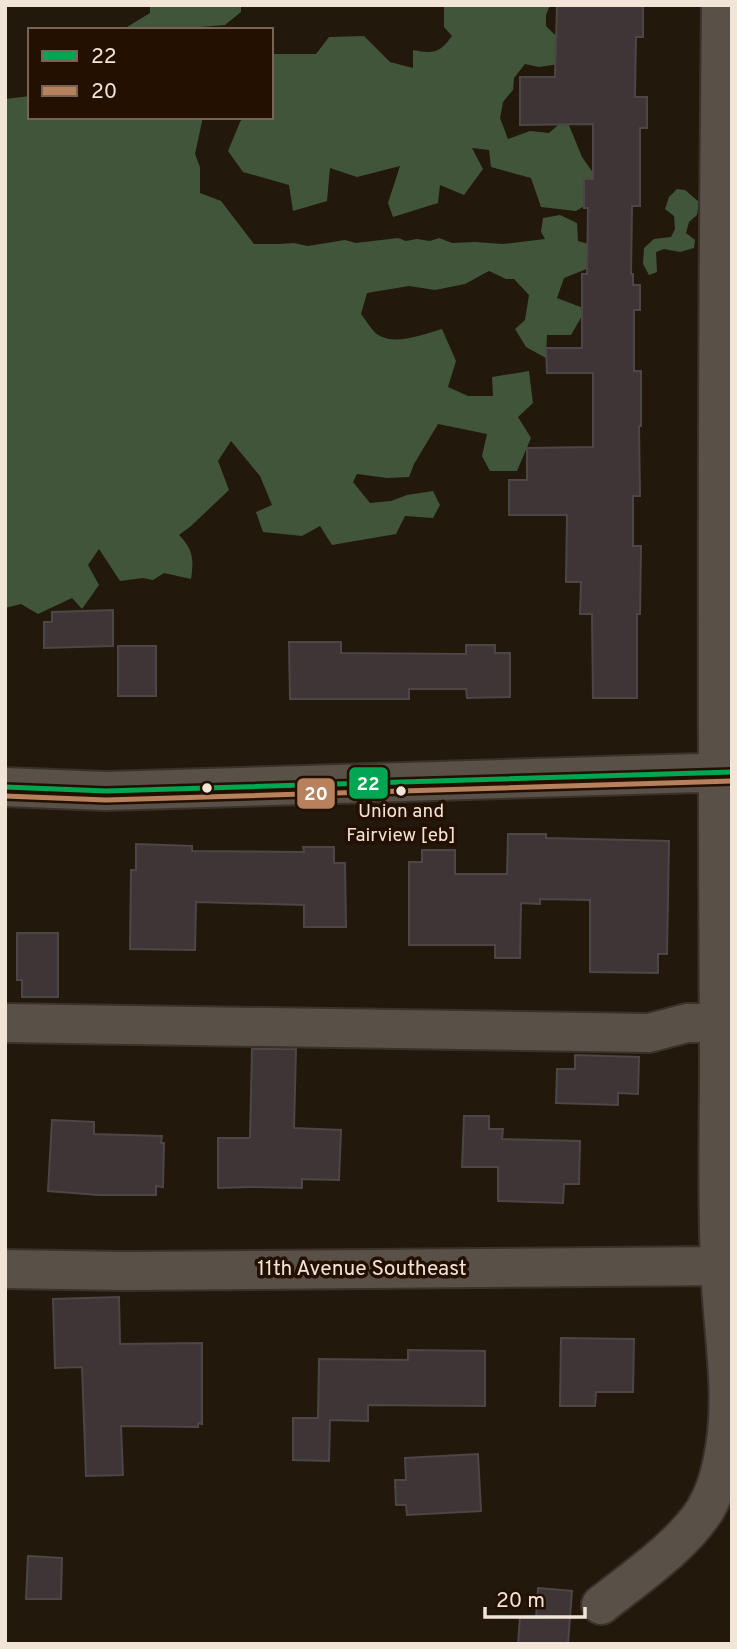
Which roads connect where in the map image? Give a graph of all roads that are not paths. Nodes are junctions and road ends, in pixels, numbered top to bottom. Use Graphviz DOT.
graph roads {
  1 [pos="721,5"];
  2 [pos="724,772"];
  3 [pos="5,787"];
  4 [pos="725,931"];
  5 [pos="5,1023"];
  6 [pos="719,1023"];
  7 [pos="720,1266"];
  8 [pos="5,1269"];
  9 [pos="601,1605"];
  1 -- 2 [label="street"];
  2 -- 3 [label="street"];
  2 -- 4 [label="street"];
  4 -- 6 [label="street"];
  5 -- 6 [label="street"];
  6 -- 7 [label="street"];
  7 -- 8 [label="street, 11th Avenue Southeast"];
  7 -- 9 [label="street"];
}
